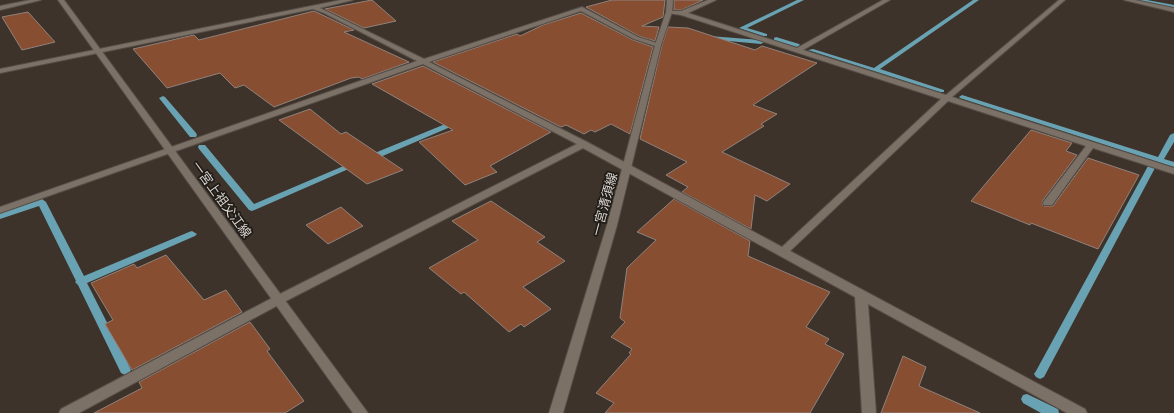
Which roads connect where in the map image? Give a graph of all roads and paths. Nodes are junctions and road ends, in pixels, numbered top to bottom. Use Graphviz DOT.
graph roads {
  1 [pos="38,0"];
  2 [pos="61,0"];
  3 [pos="350,0"];
  4 [pos="670,0"];
  5 [pos="713,0"];
  6 [pos="887,0"];
  7 [pos="1062,0"];
  8 [pos="1127,0"];
  9 [pos="312,7"];
  10 [pos="0,8"];
  11 [pos="1174,10"];
  12 [pos="669,12"];
  13 [pos="682,13"];
  14 [pos="658,45"];
  15 [pos="799,49"];
  16 [pos="98,50"];
  17 [pos="425,61"];
  18 [pos="0,70"];
  19 [pos="948,97"];
  20 [pos="584,144"];
  21 [pos="1091,145"];
  22 [pos="171,151"];
  23 [pos="627,168"];
  24 [pos="1174,171"];
  25 [pos="1048,203"];
  26 [pos="0,210"];
  27 [pos="783,252"];
  28 [pos="860,294"];
  29 [pos="278,300"];
  30 [pos="66,413"];
  31 [pos="361,413"];
  32 [pos="556,413"];
  33 [pos="869,413"];
  34 [pos="1080,413"];
  1 -- 10 [label="street"];
  2 -- 16 [label="street, 一宮上祖父江線"];
  3 -- 9 [label="street"];
  4 -- 12 [label="street, 一宮清須線"];
  5 -- 13 [label="street"];
  6 -- 15 [label="street"];
  7 -- 19 [label="street"];
  8 -- 11 [label="street"];
  9 -- 16 [label="street"];
  9 -- 17 [label="street"];
  12 -- 13 [label="street"];
  12 -- 14 [label="street, 一宮清須線"];
  13 -- 15 [label="street"];
  14 -- 17 [label="street"];
  14 -- 23 [label="street, 一宮清須線"];
  15 -- 19 [label="street"];
  16 -- 18 [label="street"];
  16 -- 22 [label="street, 一宮上祖父江線"];
  17 -- 20 [label="street"];
  17 -- 22 [label="street"];
  19 -- 21 [label="street"];
  19 -- 27 [label="street"];
  20 -- 23 [label="street"];
  20 -- 29 [label="street"];
  21 -- 24 [label="street"];
  21 -- 25 [label="street"];
  22 -- 26 [label="street"];
  22 -- 29 [label="street, 一宮上祖父江線"];
  23 -- 27 [label="street"];
  23 -- 32 [label="street, 一宮清須線"];
  27 -- 28 [label="street"];
  28 -- 33 [label="street"];
  28 -- 34 [label="street"];
  29 -- 30 [label="street"];
  29 -- 31 [label="street, 一宮上祖父江線"];
}
